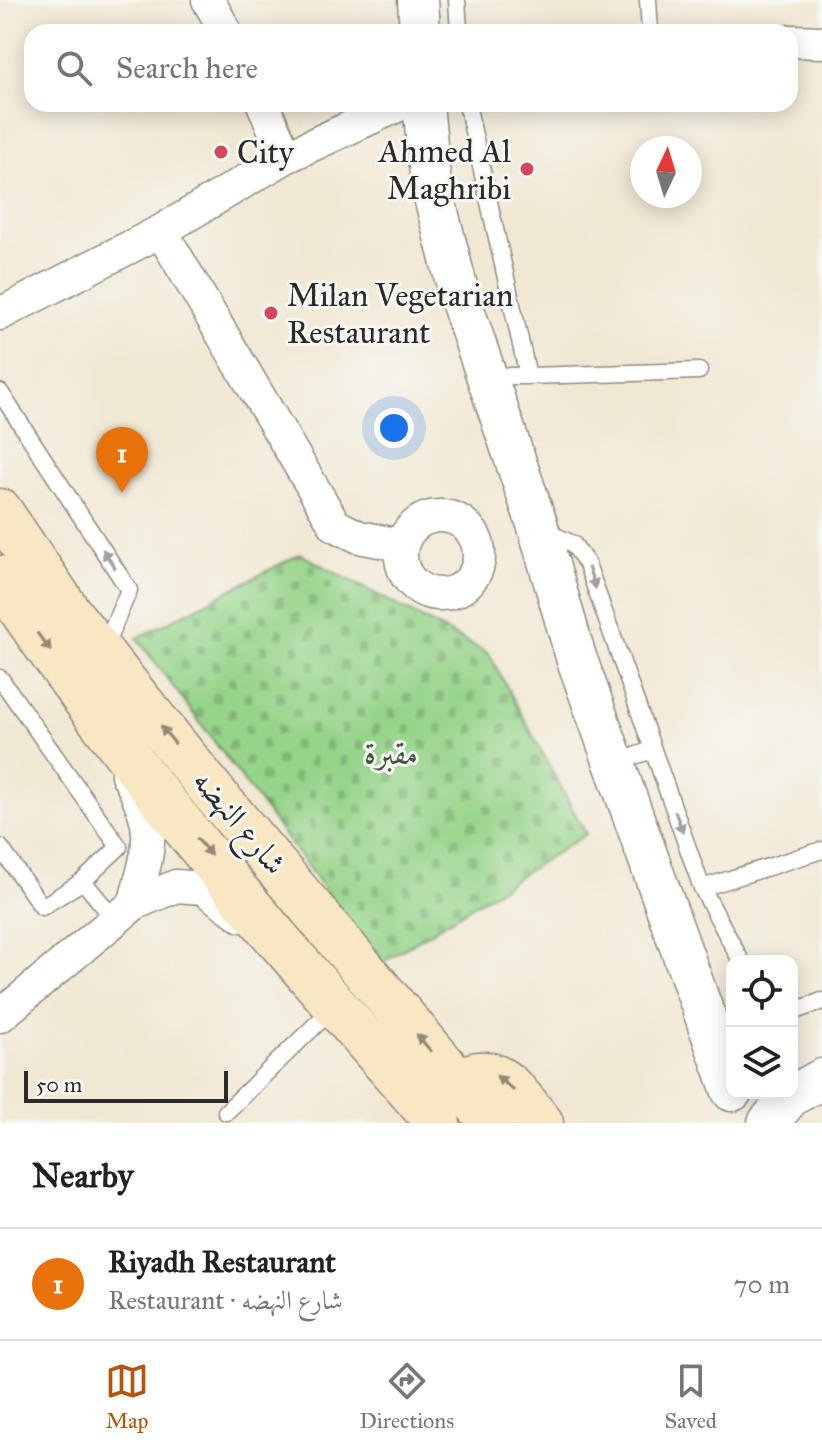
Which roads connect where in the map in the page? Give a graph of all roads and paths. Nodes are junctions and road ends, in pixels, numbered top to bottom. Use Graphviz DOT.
graph roads {
  1 [pos="208,0"];
  2 [pos="418,0"];
  3 [pos="457,0"];
  4 [pos="648,0"];
  5 [pos="222,24"];
  6 [pos="420,24"];
  7 [pos="458,24"];
  8 [pos="650,24"];
  9 [pos="798,41"];
  10 [pos="822,42"];
  11 [pos="266,112"];
  12 [pos="384,112"];
  13 [pos="424,112"];
  14 [pos="469,112"];
  15 [pos="286,157"];
  16 [pos="161,231"];
  17 [pos="0,314"];
  18 [pos="699,371"];
  19 [pos="486,376"];
  20 [pos="528,376"];
  21 [pos="0,392"];
  22 [pos="0,511"];
  23 [pos="538,527"];
  24 [pos="400,545"];
  25 [pos="0,578"];
  26 [pos="102,653"];
  27 [pos="0,678"];
  28 [pos="96,713"];
  29 [pos="653,750"];
  30 [pos="615,762"];
  31 [pos="0,847"];
  32 [pos="822,850"];
  33 [pos="83,881"];
  34 [pos="702,888"];
  35 [pos="124,912"];
  36 [pos="291,955"];
  37 [pos="738,955"];
  38 [pos="822,1001"];
  39 [pos="335,1006"];
  40 [pos="798,1010"];
  41 [pos="0,1016"];
  42 [pos="726,1075"];
  43 [pos="822,1079"];
  44 [pos="458,1083"];
  45 [pos="734,1099"];
  46 [pos="226,1112"];
  47 [pos="438,1123"];
  48 [pos="493,1123"];
  49 [pos="541,1123"];
  50 [pos="743,1123"];
  51 [pos="768,1123"];
  1 -- 5 [label="street"];
  2 -- 6 [label="street"];
  3 -- 7 [label="lane"];
  4 -- 8 [label="lane"];
  9 -- 10 [label="street"];
  11 -- 15 [label="street"];
  12 -- 15 [label="street"];
  13 -- 19 [label="street"];
  14 -- 20 [label="lane"];
  15 -- 16 [label="street"];
  16 -- 17 [label="street"];
  16 -- 24 [label="street"];
  18 -- 20 [label="lane"];
  19 -- 20 [label="lane"];
  19 -- 23 [label="street"];
  26 -- 21 [label="lane, one-way"];
  22 -- 26 [label="main road, شارع النهضه"];
  23 -- 29 [label="lane, one-way"];
  23 -- 30 [label="street"];
  25 -- 28 [label="main road, شارع النهضه, one-way"];
  44 -- 26 [label="main road, شارع النهضه, one-way"];
  27 -- 33 [label="lane"];
  28 -- 35 [label="street"];
  28 -- 36 [label="main road, شارع النهضه, one-way"];
  29 -- 30 [label="lane"];
  29 -- 34 [label="lane, one-way"];
  30 -- 42 [label="street"];
  31 -- 33 [label="lane"];
  32 -- 34 [label="lane"];
  33 -- 35 [label="lane"];
  34 -- 37 [label="lane"];
  35 -- 36 [label="street"];
  35 -- 41 [label="street"];
  36 -- 39 [label="main road, شارع النهضه"];
  38 -- 40 [label="lane"];
  39 -- 46 [label="lane"];
  39 -- 47 [label="main road, شارع النهضه"];
  43 -- 51 [label="street"];
  44 -- 48 [label="main road, شارع النهضه"];
  49 -- 44 [label="main road, one-way"];
  45 -- 50 [label="street"];
}
